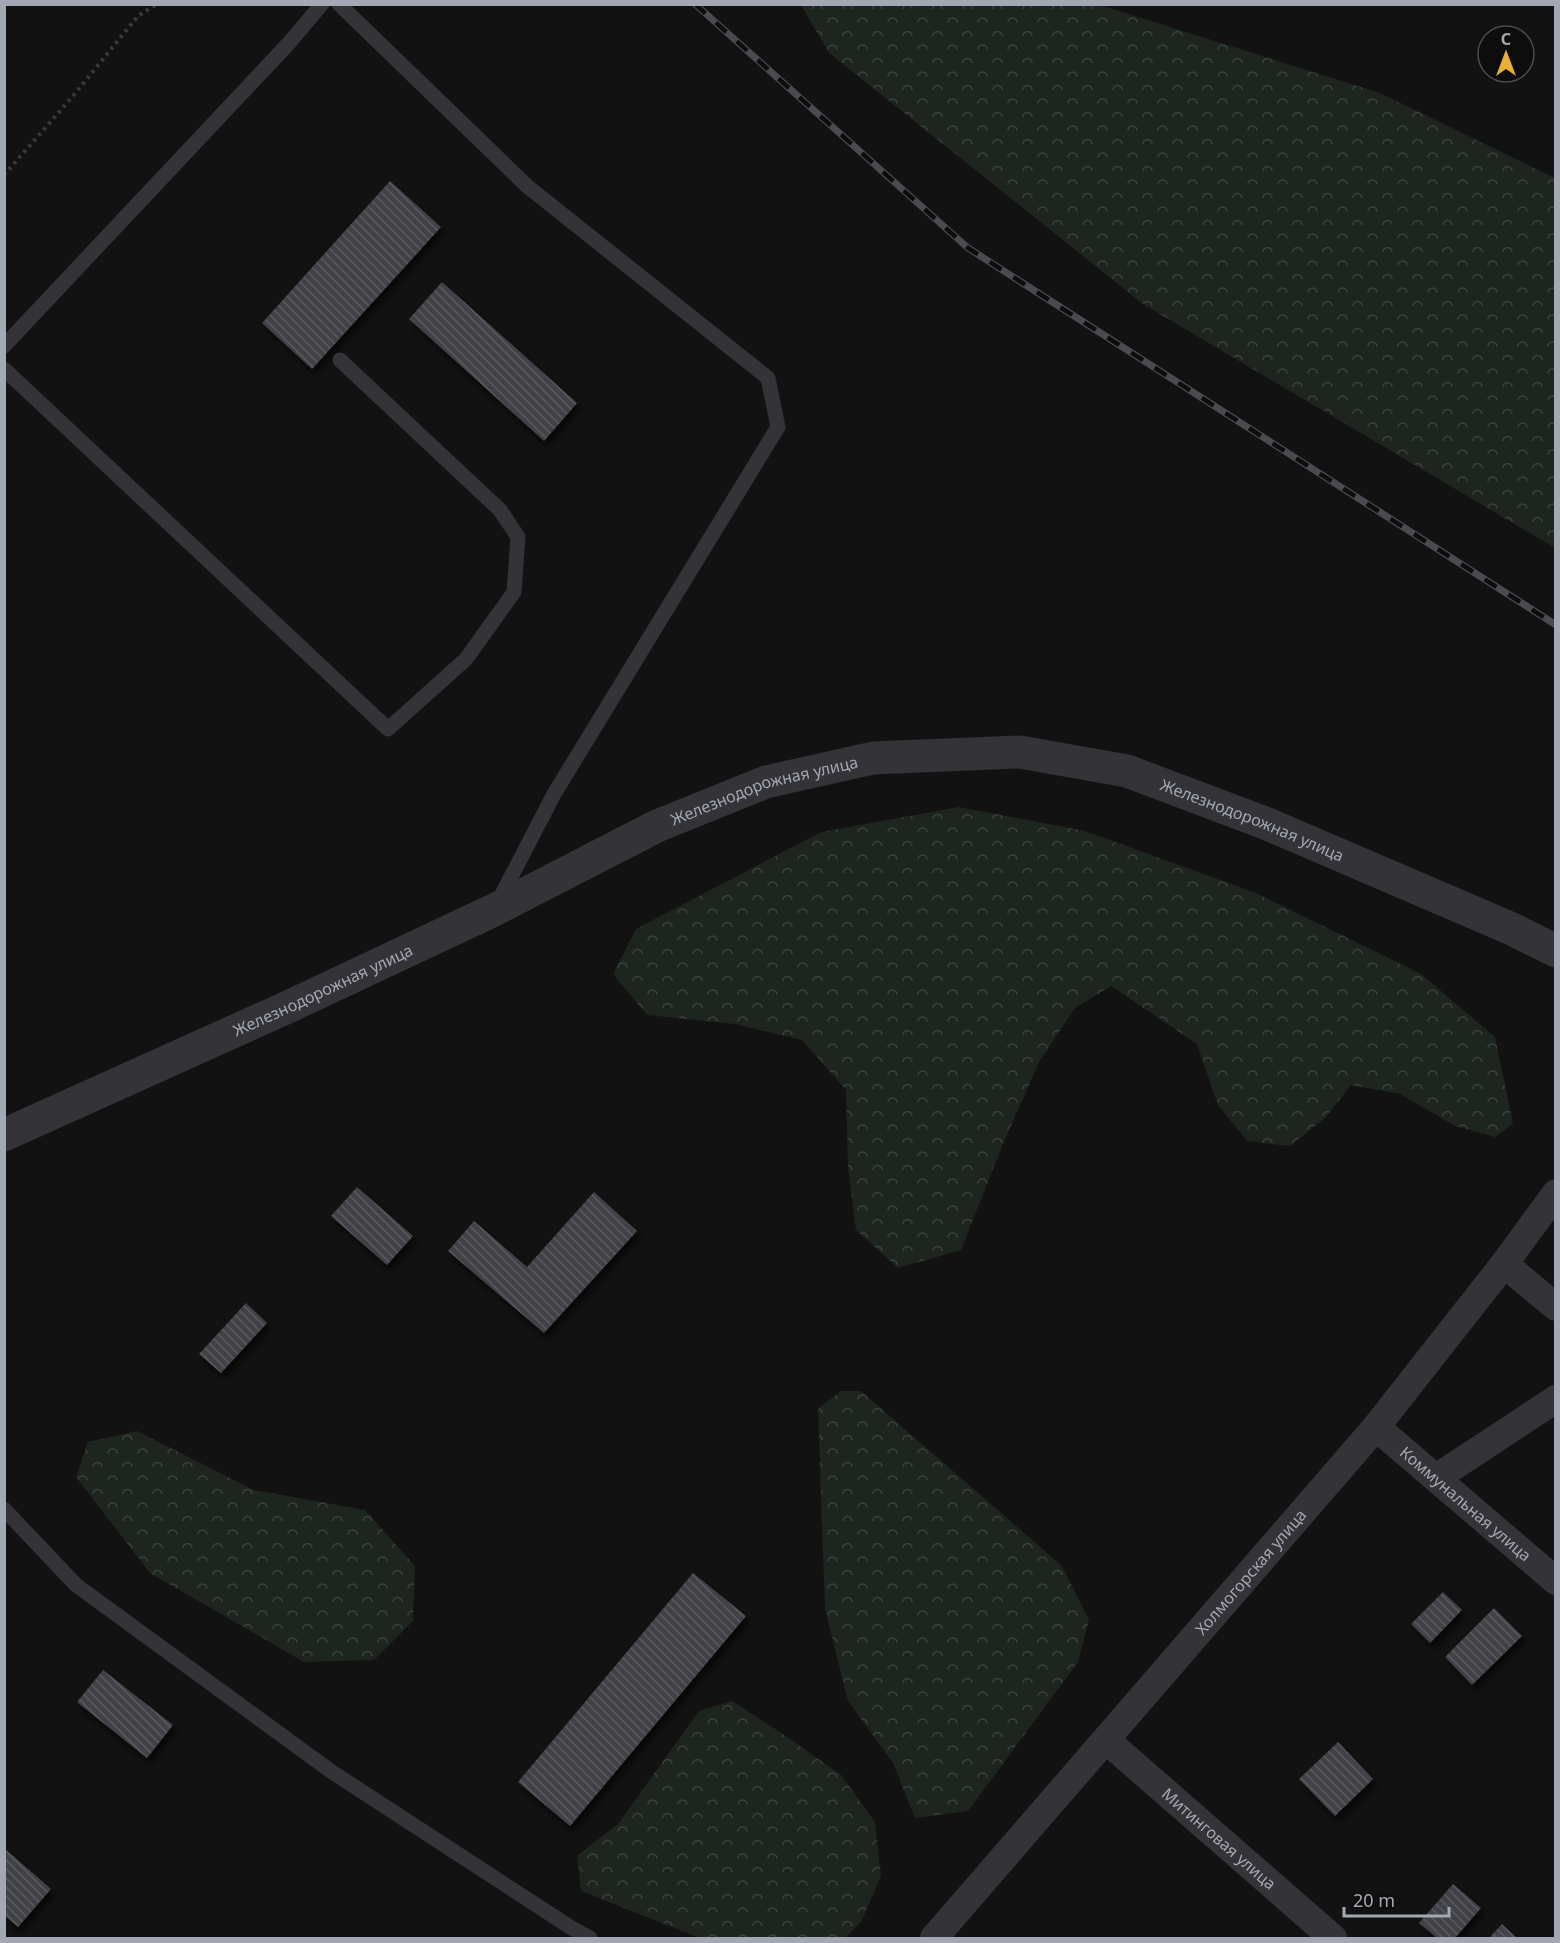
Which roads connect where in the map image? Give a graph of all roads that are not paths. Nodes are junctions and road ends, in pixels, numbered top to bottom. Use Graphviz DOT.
graph roads {
  1 [pos="322,4"];
  2 [pos="339,4"];
  3 [pos="4,346"];
  4 [pos="340,360"];
  5 [pos="4,369"];
  6 [pos="494,910"];
  7 [pos="1556,951"];
  8 [pos="4,1135"];
  9 [pos="1556,1193"];
  10 [pos="1504,1264"];
  11 [pos="1556,1307"];
  12 [pos="1556,1399"];
  13 [pos="1376,1427"];
  14 [pos="1436,1478"];
  15 [pos="4,1509"];
  16 [pos="1556,1581"];
  17 [pos="1106,1740"];
  18 [pos="590,1938"];
  19 [pos="934,1938"];
  20 [pos="1333,1938"];
  1 -- 3 [label="lane"];
  2 -- 6 [label="lane"];
  4 -- 5 [label="lane"];
  6 -- 7 [label="street, Железнодорожная улица"];
  6 -- 8 [label="street, Железнодорожная улица"];
  9 -- 10 [label="street, Холмогорская улица"];
  10 -- 11 [label="street"];
  10 -- 13 [label="street, Холмогорская улица"];
  12 -- 14 [label="street"];
  13 -- 14 [label="street, Коммунальная улица"];
  13 -- 17 [label="street, Холмогорская улица"];
  14 -- 16 [label="street, Коммунальная улица"];
  15 -- 18 [label="lane"];
  17 -- 19 [label="street, Холмогорская улица"];
  17 -- 20 [label="street, Митинговая улица"];
}
